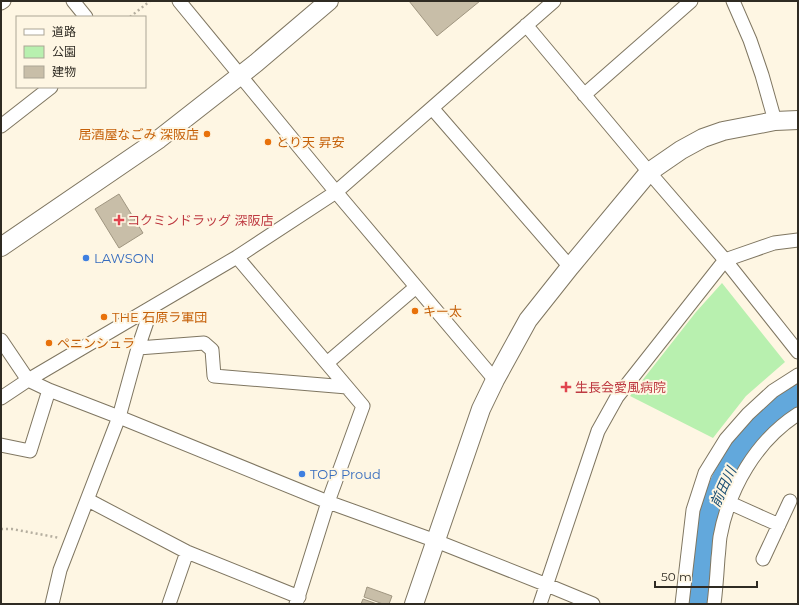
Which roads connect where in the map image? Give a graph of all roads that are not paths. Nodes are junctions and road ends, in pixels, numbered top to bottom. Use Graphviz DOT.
graph roads {
  1 [pos="4,1"];
  2 [pos="73,1"];
  3 [pos="178,1"];
  4 [pos="329,1"];
  5 [pos="554,1"];
  6 [pos="691,1"];
  7 [pos="733,1"];
  8 [pos="1,3"];
  9 [pos="85,16"];
  10 [pos="526,25"];
  11 [pos="240,76"];
  12 [pos="50,88"];
  13 [pos="584,95"];
  14 [pos="432,108"];
  15 [pos="798,120"];
  16 [pos="775,121"];
  17 [pos="1,126"];
  18 [pos="649,172"];
  19 [pos="336,192"];
  20 [pos="798,240"];
  21 [pos="1,247"];
  22 [pos="237,257"];
  23 [pos="726,260"];
  24 [pos="570,267"];
  25 [pos="416,287"];
  26 [pos="152,307"];
  27 [pos="1,340"];
  28 [pos="138,348"];
  29 [pos="798,352"];
  30 [pos="327,364"];
  31 [pos="798,375"];
  32 [pos="28,380"];
  33 [pos="494,380"];
  34 [pos="347,387"];
  35 [pos="49,390"];
  36 [pos="1,398"];
  37 [pos="798,414"];
  38 [pos="119,417"];
  39 [pos="1,445"];
  40 [pos="88,500"];
  41 [pos="790,501"];
  42 [pos="328,502"];
  43 [pos="730,503"];
  44 [pos="779,525"];
  45 [pos="436,541"];
  46 [pos="187,552"];
  47 [pos="763,559"];
  48 [pos="547,585"];
  49 [pos="298,600"];
  50 [pos="52,604"];
  51 [pos="169,604"];
  52 [pos="414,604"];
  53 [pos="540,604"];
  54 [pos="593,604"];
  55 [pos="682,604"];
  56 [pos="714,604"];
  1 -- 8 [label="street"];
  2 -- 9 [label="street"];
  3 -- 11 [label="street"];
  4 -- 11 [label="street"];
  5 -- 10 [label="street"];
  6 -- 13 [label="street"];
  7 -- 16 [label="street"];
  10 -- 13 [label="street"];
  10 -- 14 [label="street"];
  11 -- 19 [label="street"];
  11 -- 21 [label="street"];
  12 -- 17 [label="street"];
  13 -- 18 [label="street"];
  14 -- 19 [label="street"];
  14 -- 24 [label="street"];
  15 -- 16 [label="street"];
  16 -- 18 [label="street"];
  18 -- 23 [label="street"];
  18 -- 24 [label="street"];
  19 -- 22 [label="street"];
  19 -- 25 [label="street"];
  20 -- 23 [label="street"];
  22 -- 26 [label="street"];
  22 -- 30 [label="street"];
  23 -- 29 [label="street"];
  23 -- 48 [label="street"];
  24 -- 33 [label="street"];
  25 -- 30 [label="street"];
  25 -- 33 [label="street"];
  26 -- 28 [label="street"];
  26 -- 32 [label="street"];
  27 -- 32 [label="street"];
  28 -- 34 [label="street"];
  28 -- 38 [label="street"];
  30 -- 34 [label="street"];
  31 -- 55 [label="street"];
  32 -- 35 [label="street"];
  32 -- 36 [label="street"];
  33 -- 45 [label="street"];
  34 -- 42 [label="street"];
  35 -- 38 [label="street"];
  35 -- 39 [label="street"];
  37 -- 43 [label="street"];
  38 -- 40 [label="street"];
  38 -- 42 [label="street"];
  40 -- 46 [label="street"];
  40 -- 50 [label="street"];
  41 -- 44 [label="street"];
  42 -- 45 [label="street"];
  42 -- 49 [label="street"];
  43 -- 44 [label="street"];
  43 -- 56 [label="street"];
  44 -- 47 [label="street"];
  45 -- 48 [label="street"];
  45 -- 52 [label="street"];
  46 -- 49 [label="street"];
  46 -- 51 [label="street"];
  48 -- 53 [label="street"];
  48 -- 54 [label="street"];
}
